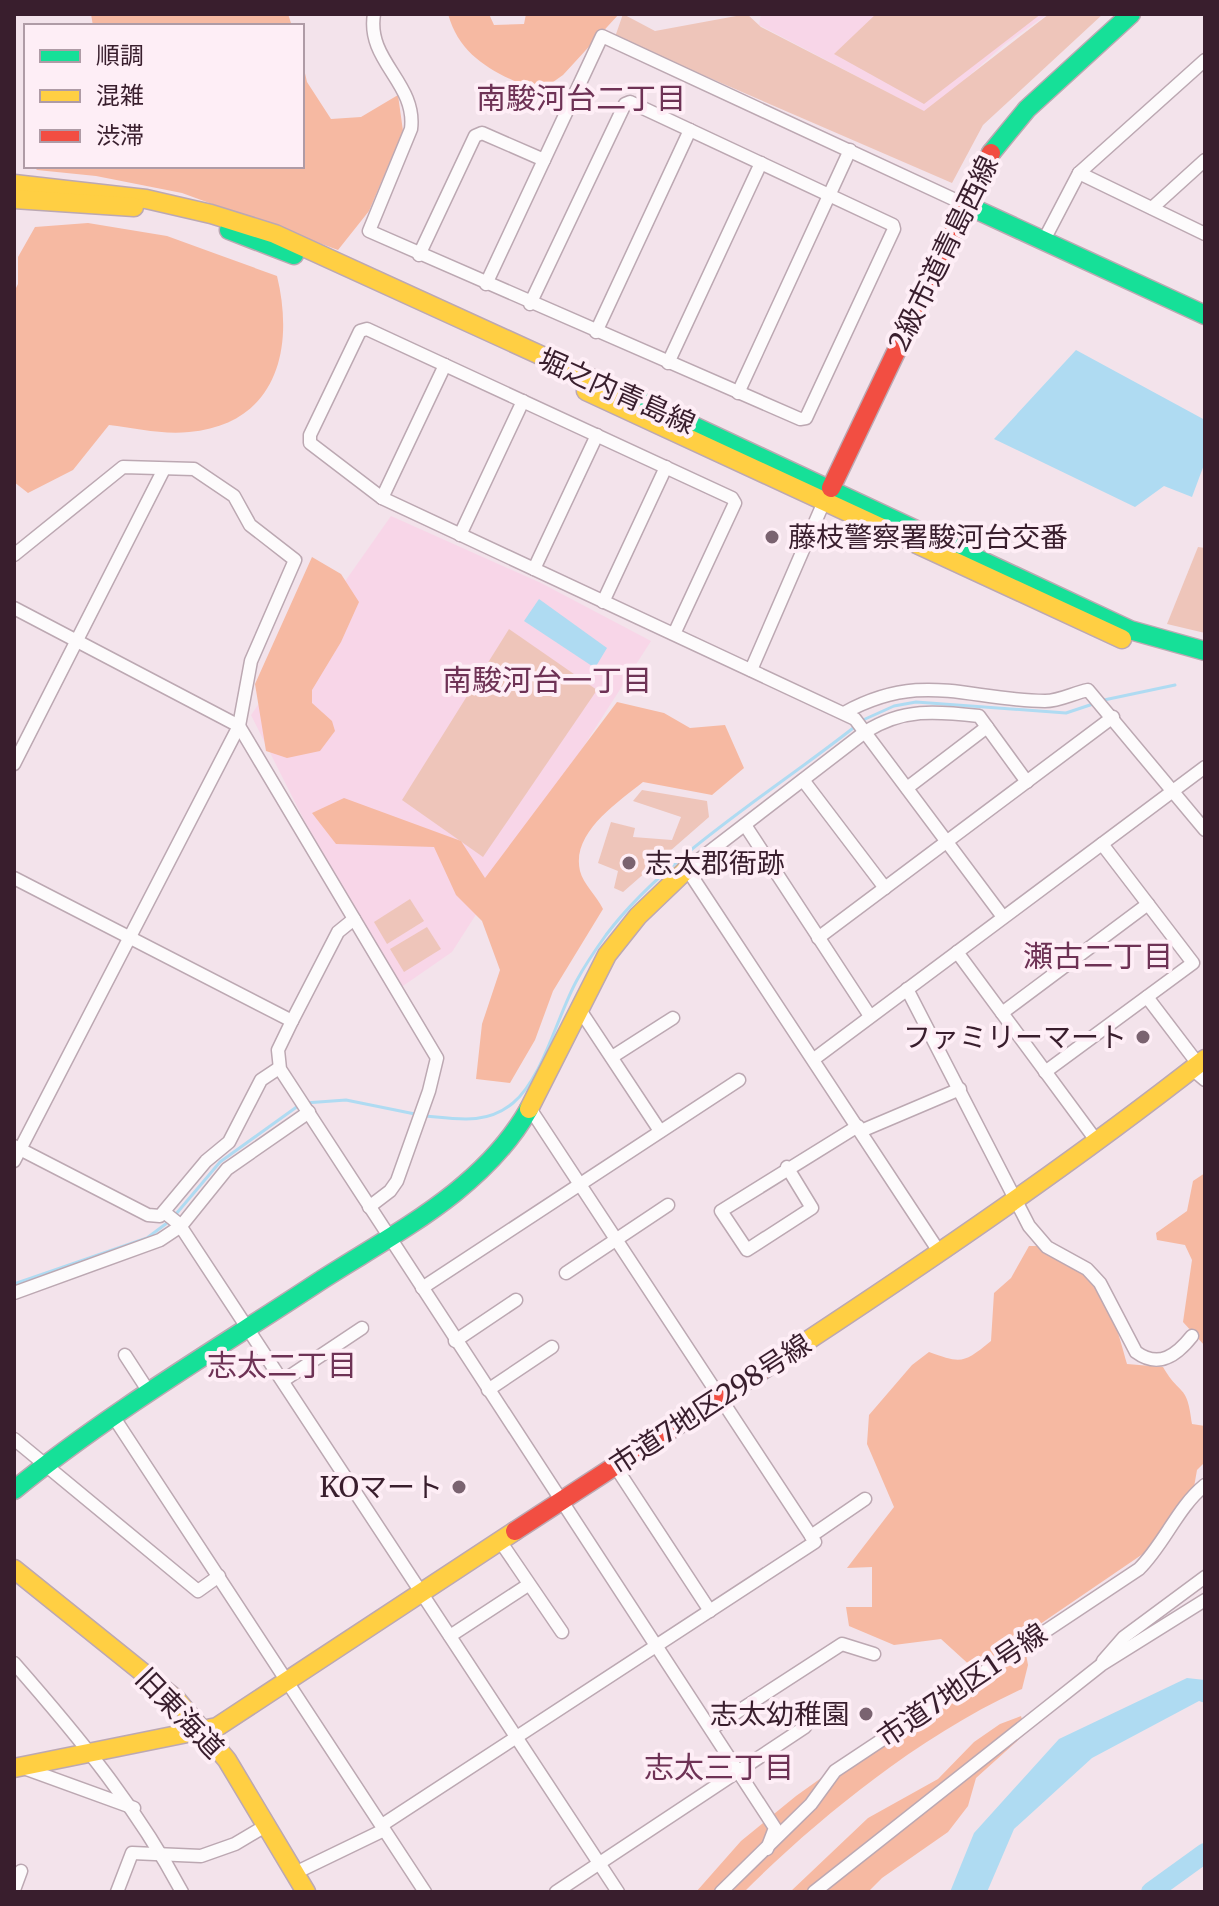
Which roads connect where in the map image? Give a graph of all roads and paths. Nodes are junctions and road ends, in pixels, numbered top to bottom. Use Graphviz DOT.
graph roads {
  1 [pos="374,14"];
  2 [pos="1131,14"];
  3 [pos="1205,60"];
  4 [pos="690,130"];
  5 [pos="850,150"];
  6 [pos="544,160"];
  7 [pos="1205,160"];
  8 [pos="761,163"];
  9 [pos="1079,173"];
  10 [pos="14,184"];
  11 [pos="830,194"];
  12 [pos="14,199"];
  13 [pos="964,204"];
  14 [pos="1152,208"];
  15 [pos="1205,234"];
  16 [pos="1044,240"];
  17 [pos="419,255"];
  18 [pos="486,284"];
  19 [pos="530,304"];
  20 [pos="1205,315"];
  21 [pos="596,332"];
  22 [pos="668,363"];
  23 [pos="445,365"];
  24 [pos="738,393"];
  25 [pos="523,401"];
  26 [pos="597,435"];
  27 [pos="666,467"];
  28 [pos="164,469"];
  29 [pos="827,496"];
  30 [pos="382,498"];
  31 [pos="460,535"];
  32 [pos="14,555"];
  33 [pos="534,569"];
  34 [pos="603,602"];
  35 [pos="14,608"];
  36 [pos="674,634"];
  37 [pos="77,641"];
  38 [pos="1205,651"];
  39 [pos="1205,663"];
  40 [pos="751,670"];
  41 [pos="1109,713"];
  42 [pos="849,716"];
  43 [pos="239,726"];
  44 [pos="987,727"];
  45 [pos="864,732"];
  46 [pos="14,764"];
  47 [pos="1205,767"];
  48 [pos="803,780"];
  49 [pos="1027,782"];
  50 [pos="907,788"];
  51 [pos="1173,791"];
  52 [pos="745,825"];
  53 [pos="1205,830"];
  54 [pos="947,842"];
  55 [pos="1102,844"];
  56 [pos="687,869"];
  57 [pos="14,878"];
  58 [pos="885,888"];
  59 [pos="1148,904"];
  60 [pos="1003,917"];
  61 [pos="354,919"];
  62 [pos="130,938"];
  63 [pos="818,938"];
  64 [pos="957,952"];
  65 [pos="907,989"];
  66 [pos="1147,997"];
  67 [pos="578,1007"];
  68 [pos="1002,1013"];
  69 [pos="870,1016"];
  70 [pos="673,1018"];
  71 [pos="292,1021"];
  72 [pos="612,1057"];
  73 [pos="814,1059"];
  74 [pos="279,1068"];
  75 [pos="1200,1068"];
  76 [pos="1045,1072"];
  77 [pos="739,1080"];
  78 [pos="960,1089"];
  79 [pos="531,1110"];
  80 [pos="309,1111"];
  81 [pos="859,1129"];
  82 [pos="660,1131"];
  83 [pos="1098,1143"];
  84 [pos="16,1152"];
  85 [pos="787,1167"];
  86 [pos="581,1184"];
  87 [pos="1017,1201"];
  88 [pos="668,1205"];
  89 [pos="369,1207"];
  90 [pos="164,1212"];
  91 [pos="180,1225"];
  92 [pos="390,1235"];
  93 [pos="616,1239"];
  94 [pos="940,1253"];
  95 [pos="566,1273"];
  96 [pos="422,1288"];
  97 [pos="14,1293"];
  98 [pos="516,1300"];
  99 [pos="249,1327"];
  100 [pos="362,1328"];
  101 [pos="1192,1336"];
  102 [pos="455,1341"];
  103 [pos="552,1347"];
  104 [pos="125,1355"];
  105 [pos="284,1380"];
  106 [pos="488,1390"];
  107 [pos="149,1392"];
  108 [pos="721,1398"];
  109 [pos="113,1416"];
  110 [pos="14,1439"];
  111 [pos="43,1463"];
  112 [pos="615,1466"];
  113 [pos="1205,1485"];
  114 [pos="14,1490"];
  115 [pos="865,1499"];
  116 [pos="561,1501"];
  117 [pos="811,1536"];
  118 [pos="500,1541"];
  119 [pos="14,1569"];
  120 [pos="219,1576"];
  121 [pos="1205,1577"];
  122 [pos="528,1585"];
  123 [pos="422,1593"];
  124 [pos="1205,1600"];
  125 [pos="710,1611"];
  126 [pos="562,1632"];
  127 [pos="450,1636"];
  128 [pos="655,1645"];
  129 [pos="874,1654"];
  130 [pos="14,1663"];
  131 [pos="1101,1665"];
  132 [pos="288,1680"];
  133 [pos="805,1727"];
  134 [pos="711,1729"];
  135 [pos="204,1731"];
  136 [pos="516,1737"];
  137 [pos="92,1752"];
  138 [pos="16,1766"];
  139 [pos="738,1771"];
  140 [pos="134,1808"];
  141 [pos="267,1825"];
  142 [pos="383,1828"];
  143 [pos="767,1849"];
  144 [pos="161,1853"];
  145 [pos="599,1865"];
  146 [pos="21,1871"];
  147 [pos="295,1873"];
  148 [pos="14,1890"];
  149 [pos="117,1892"];
  150 [pos="182,1892"];
  151 [pos="306,1892"];
  152 [pos="425,1892"];
  153 [pos="556,1892"];
  154 [pos="618,1892"];
  155 [pos="721,1892"];
  156 [pos="814,1892"];
  1 -- 17 [label="street"];
  2 -- 13 [label="street, 2級市道青島西線"];
  3 -- 9 [label="street"];
  4 -- 8 [label="street"];
  4 -- 19 [label="street"];
  4 -- 21 [label="street"];
  5 -- 6 [label="street"];
  5 -- 11 [label="street"];
  5 -- 13 [label="street"];
  6 -- 17 [label="street"];
  6 -- 18 [label="street"];
  7 -- 14 [label="street"];
  8 -- 11 [label="street"];
  8 -- 22 [label="street"];
  9 -- 14 [label="street"];
  9 -- 16 [label="street"];
  10 -- 29 [label="street, 堀之内青島線"];
  11 -- 24 [label="street"];
  11 -- 24 [label="street"];
  12 -- 29 [label="street, 堀之内青島線"];
  13 -- 16 [label="street"];
  13 -- 29 [label="street, 2級市道青島西線"];
  14 -- 15 [label="street"];
  16 -- 20 [label="street"];
  17 -- 18 [label="street"];
  18 -- 19 [label="street"];
  19 -- 21 [label="street"];
  21 -- 22 [label="street"];
  22 -- 24 [label="street"];
  23 -- 25 [label="street"];
  23 -- 30 [label="street"];
  23 -- 30 [label="street"];
  25 -- 26 [label="street"];
  25 -- 31 [label="street"];
  26 -- 27 [label="street"];
  26 -- 33 [label="street"];
  27 -- 34 [label="street"];
  27 -- 36 [label="street"];
  28 -- 32 [label="street"];
  28 -- 37 [label="street"];
  28 -- 43 [label="street"];
  29 -- 38 [label="street, 堀之内青島線"];
  29 -- 39 [label="street, 堀之内青島線"];
  29 -- 40 [label="street"];
  30 -- 31 [label="street"];
  31 -- 33 [label="street"];
  33 -- 34 [label="street"];
  34 -- 36 [label="street"];
  35 -- 37 [label="street"];
  36 -- 40 [label="street"];
  37 -- 43 [label="street"];
  37 -- 46 [label="street"];
  40 -- 42 [label="street"];
  41 -- 42 [label="street"];
  41 -- 49 [label="street"];
  41 -- 51 [label="street"];
  42 -- 45 [label="street"];
  43 -- 61 [label="street"];
  43 -- 62 [label="street"];
  44 -- 45 [label="street"];
  44 -- 49 [label="street"];
  44 -- 50 [label="street"];
  45 -- 48 [label="street"];
  45 -- 50 [label="street"];
  47 -- 51 [label="street"];
  48 -- 52 [label="street"];
  48 -- 58 [label="street"];
  49 -- 54 [label="street"];
  50 -- 54 [label="street"];
  51 -- 53 [label="street"];
  51 -- 55 [label="street"];
  52 -- 56 [label="street"];
  52 -- 63 [label="street"];
  54 -- 58 [label="street"];
  54 -- 60 [label="street"];
  55 -- 59 [label="street"];
  55 -- 60 [label="street"];
  56 -- 67 [label="street"];
  56 -- 73 [label="street"];
  57 -- 62 [label="street"];
  58 -- 63 [label="street"];
  59 -- 66 [label="street"];
  59 -- 68 [label="street"];
  60 -- 64 [label="street"];
  61 -- 71 [label="street"];
  61 -- 89 [label="street"];
  62 -- 71 [label="street"];
  62 -- 84 [label="street"];
  63 -- 69 [label="street"];
  64 -- 65 [label="street"];
  64 -- 68 [label="street"];
  65 -- 69 [label="street"];
  65 -- 78 [label="street"];
  66 -- 75 [label="street"];
  66 -- 76 [label="street"];
  67 -- 72 [label="street"];
  67 -- 79 [label="street"];
  68 -- 76 [label="street"];
  69 -- 73 [label="street"];
  70 -- 72 [label="street"];
  71 -- 74 [label="street"];
  72 -- 82 [label="street"];
  73 -- 81 [label="street"];
  74 -- 80 [label="street"];
  74 -- 90 [label="street"];
  75 -- 83 [label="street, 市道7地区298号線"];
  76 -- 83 [label="street"];
  77 -- 82 [label="street"];
  78 -- 81 [label="street"];
  78 -- 87 [label="street"];
  79 -- 86 [label="street"];
  79 -- 92 [label="street"];
  80 -- 89 [label="street"];
  80 -- 91 [label="street"];
  81 -- 85 [label="street"];
  81 -- 94 [label="street"];
  82 -- 86 [label="street"];
  83 -- 87 [label="street, 市道7地区298号線"];
  84 -- 90 [label="street"];
  85 -- 85 [label="street"];
  86 -- 93 [label="street"];
  86 -- 96 [label="street"];
  87 -- 94 [label="street, 市道7地区298号線"];
  87 -- 101 [label="street"];
  88 -- 93 [label="street"];
  89 -- 92 [label="street"];
  90 -- 91 [label="street"];
  91 -- 97 [label="street"];
  91 -- 99 [label="street"];
  92 -- 96 [label="street"];
  92 -- 99 [label="street"];
  93 -- 95 [label="street"];
  93 -- 108 [label="street"];
  94 -- 108 [label="street, 市道7地区298号線"];
  96 -- 102 [label="street"];
  98 -- 102 [label="street"];
  99 -- 105 [label="street"];
  99 -- 107 [label="street"];
  100 -- 105 [label="street"];
  102 -- 106 [label="street"];
  103 -- 106 [label="street"];
  104 -- 107 [label="street"];
  105 -- 123 [label="street"];
  106 -- 116 [label="street"];
  107 -- 109 [label="street"];
  108 -- 112 [label="street, 市道7地区298号線"];
  108 -- 117 [label="street"];
  109 -- 111 [label="street"];
  109 -- 120 [label="street"];
  110 -- 111 [label="street"];
  111 -- 114 [label="street"];
  111 -- 120 [label="street"];
  112 -- 116 [label="street, 市道7地区298号線"];
  112 -- 125 [label="street"];
  113 -- 143 [label="street, 市道7地区1号線"];
  115 -- 117 [label="street"];
  116 -- 118 [label="street, 市道7地区298号線"];
  116 -- 128 [label="street"];
  117 -- 125 [label="street"];
  118 -- 122 [label="street"];
  118 -- 123 [label="street, 市道7地区298号線"];
  119 -- 135 [label="street, 旧東海道"];
  120 -- 132 [label="street"];
  121 -- 131 [label="street"];
  122 -- 126 [label="street"];
  122 -- 127 [label="street"];
  123 -- 127 [label="street"];
  123 -- 132 [label="street, 市道7地区298号線"];
  124 -- 131 [label="street"];
  125 -- 128 [label="street"];
  127 -- 136 [label="street"];
  128 -- 134 [label="street"];
  128 -- 136 [label="street"];
  129 -- 134 [label="street"];
  130 -- 137 [label="street"];
  131 -- 156 [label="street"];
  132 -- 135 [label="street, 市道7地区298号線"];
  132 -- 142 [label="street"];
  133 -- 139 [label="street"];
  134 -- 139 [label="street"];
  135 -- 137 [label="street, 市道7地区298号線"];
  135 -- 141 [label="street, 旧東海道"];
  136 -- 142 [label="street"];
  136 -- 145 [label="street"];
  137 -- 138 [label="street, 市道7地区298号線"];
  137 -- 140 [label="street"];
  138 -- 140 [label="street"];
  139 -- 143 [label="street"];
  139 -- 145 [label="street"];
  140 -- 144 [label="street"];
  141 -- 144 [label="street"];
  141 -- 147 [label="street, 旧東海道"];
  142 -- 147 [label="street"];
  142 -- 152 [label="street"];
  143 -- 155 [label="street, 市道7地区1号線"];
  144 -- 149 [label="street"];
  144 -- 150 [label="street"];
  145 -- 153 [label="street"];
  145 -- 154 [label="street"];
  146 -- 148 [label="street"];
  147 -- 151 [label="street, 旧東海道"];
}
